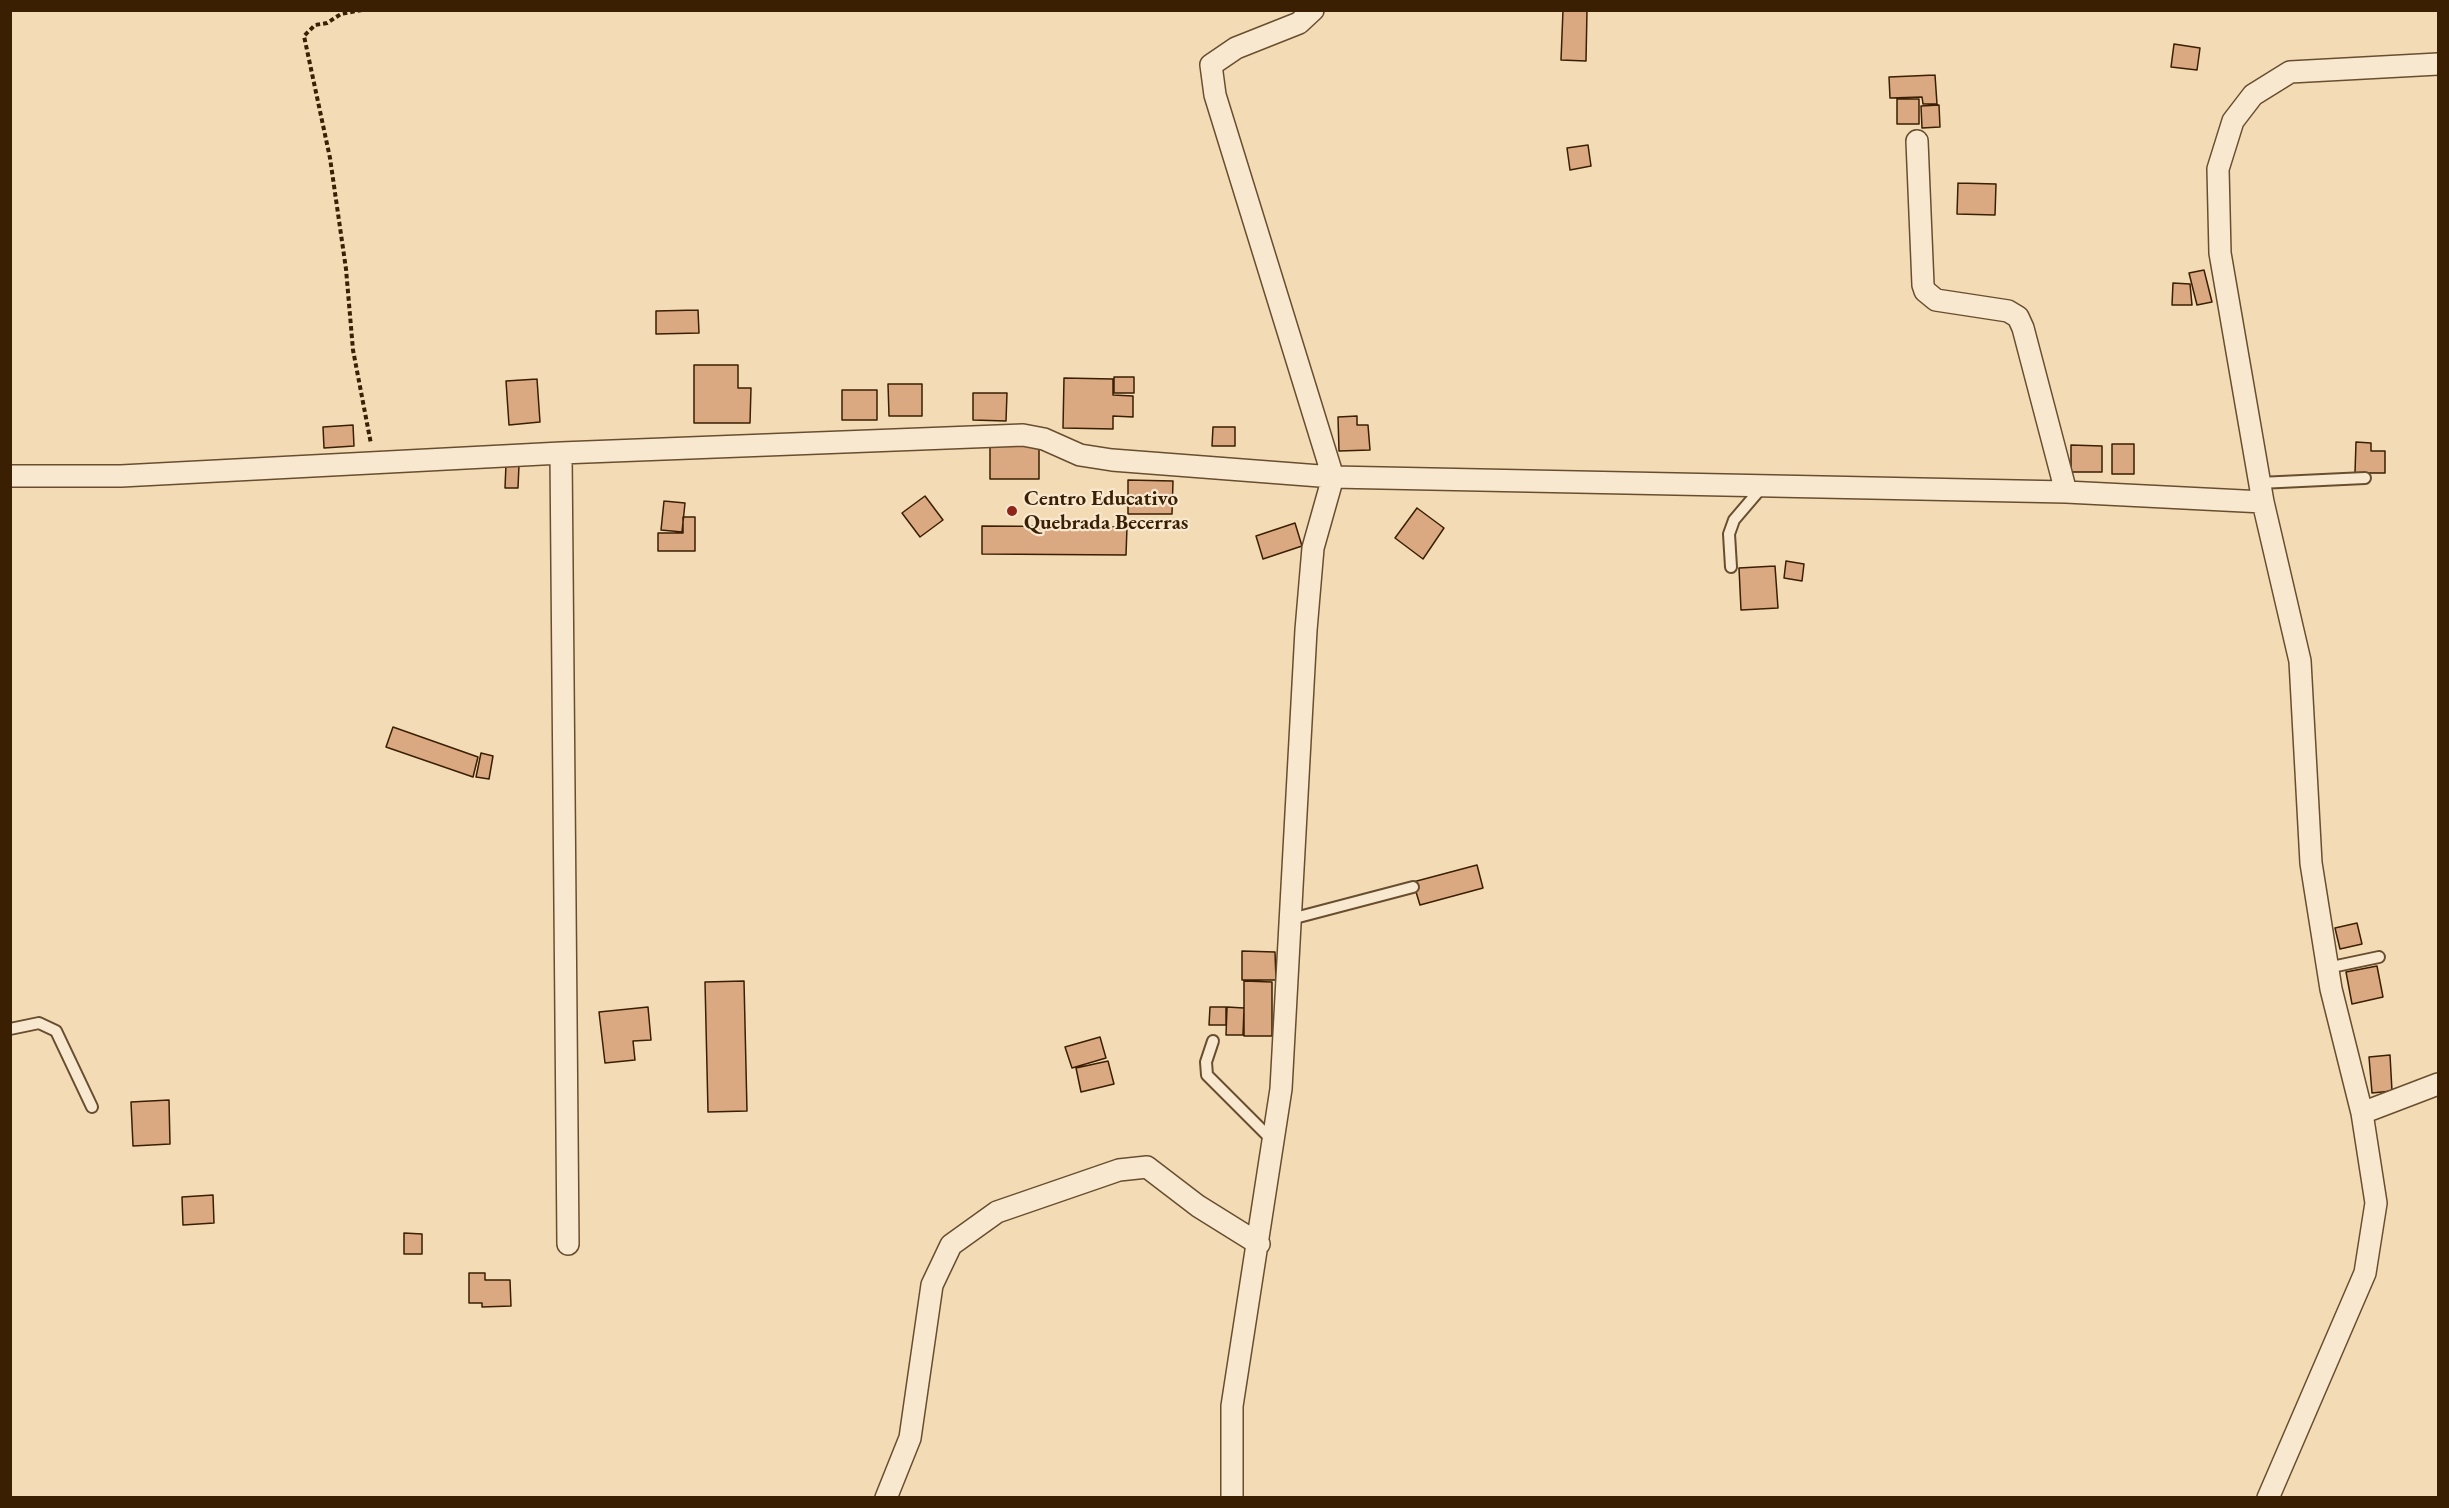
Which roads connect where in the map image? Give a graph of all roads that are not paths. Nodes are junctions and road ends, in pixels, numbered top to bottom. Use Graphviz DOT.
graph roads {
  1 [pos="1313,10"];
  2 [pos="2439,64"];
  3 [pos="1917,141"];
  4 [pos="561,453"];
  5 [pos="10,476"];
  6 [pos="1333,477"];
  7 [pos="2365,478"];
  8 [pos="1763,486"];
  9 [pos="2066,492"];
  10 [pos="2261,493"];
  11 [pos="1731,567"];
  12 [pos="1413,887"];
  13 [pos="1291,919"];
  14 [pos="2379,957"];
  15 [pos="2327,968"];
  16 [pos="10,1029"];
  17 [pos="1213,1041"];
  18 [pos="2439,1084"];
  19 [pos="92,1107"];
  20 [pos="2362,1113"];
  21 [pos="1274,1142"];
  22 [pos="568,1244"];
  23 [pos="1259,1244"];
  24 [pos="886,1497"];
  25 [pos="1232,1497"];
  26 [pos="2268,1497"];
  1 -- 6 [label="street"];
  2 -- 10 [label="street"];
  3 -- 9 [label="street"];
  4 -- 5 [label="street"];
  4 -- 6 [label="street"];
  4 -- 22 [label="street"];
  6 -- 8 [label="street"];
  6 -- 13 [label="street"];
  7 -- 10 [label="lane"];
  8 -- 9 [label="street"];
  8 -- 11 [label="lane"];
  9 -- 10 [label="street"];
  10 -- 15 [label="street"];
  12 -- 13 [label="lane"];
  13 -- 21 [label="street"];
  14 -- 15 [label="lane"];
  15 -- 20 [label="street"];
  16 -- 19 [label="lane"];
  17 -- 21 [label="lane"];
  18 -- 20 [label="street"];
  20 -- 26 [label="street"];
  21 -- 23 [label="street"];
  23 -- 24 [label="street"];
  23 -- 25 [label="street"];
}
